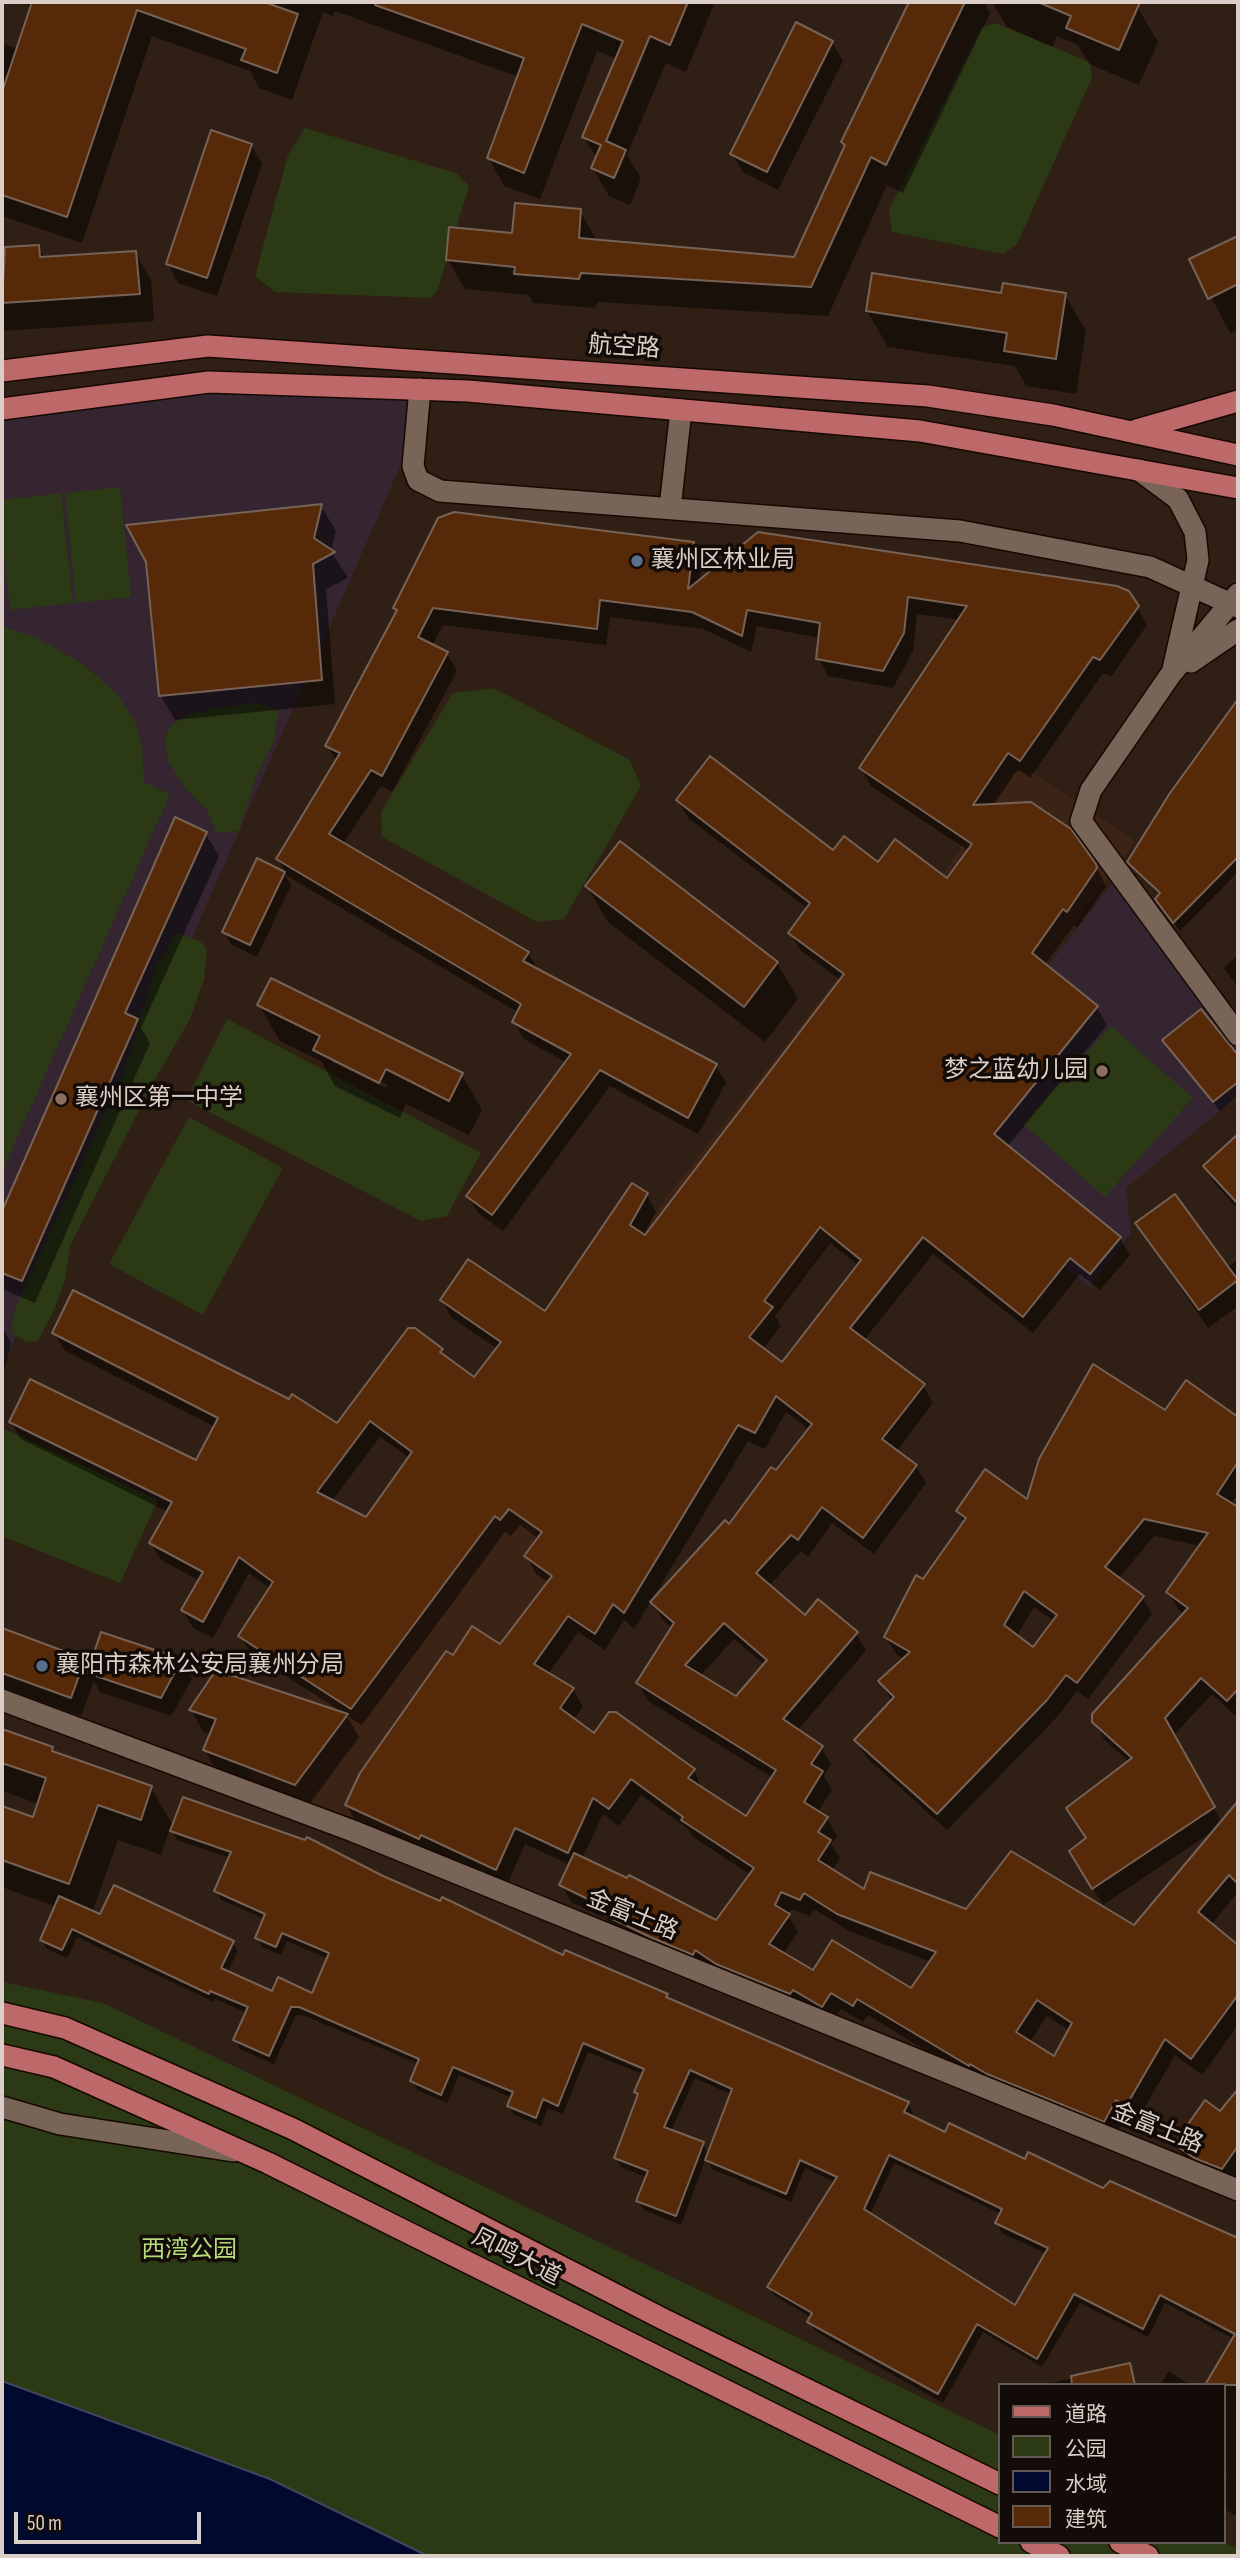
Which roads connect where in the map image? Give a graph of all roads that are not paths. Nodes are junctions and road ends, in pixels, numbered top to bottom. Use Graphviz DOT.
graph roads {
  1 [pos="2,371"];
  2 [pos="420,389"];
  3 [pos="1238,401"];
  4 [pos="2,409"];
  5 [pos="681,410"];
  6 [pos="1133,431"];
  7 [pos="1238,454"];
  8 [pos="1139,470"];
  9 [pos="1238,488"];
  10 [pos="670,508"];
  11 [pos="1194,585"];
  12 [pos="1237,596"];
  13 [pos="1238,631"];
  14 [pos="1171,674"];
  15 [pos="1238,1035"];
  16 [pos="2,1700"];
  17 [pos="2,2013"];
  18 [pos="2,2055"];
  19 [pos="2,2108"];
  20 [pos="247,2153"];
  21 [pos="1238,2190"];
  22 [pos="998,2483"];
  23 [pos="998,2526"];
  24 [pos="1035,2544"];
  25 [pos="1124,2544"];
  26 [pos="1059,2556"];
  27 [pos="1148,2556"];
  1 -- 6 [label="main road, 航空路"];
  2 -- 4 [label="main road"];
  2 -- 5 [label="main road"];
  2 -- 10 [label="street"];
  3 -- 6 [label="main road"];
  5 -- 8 [label="main road"];
  5 -- 10 [label="street"];
  6 -- 7 [label="main road, 航空路"];
  8 -- 9 [label="main road"];
  8 -- 11 [label="street"];
  10 -- 11 [label="street"];
  11 -- 12 [label="street"];
  11 -- 14 [label="street"];
  12 -- 14 [label="street"];
  13 -- 14 [label="street"];
  14 -- 15 [label="street"];
  16 -- 21 [label="street, 金富士路"];
  17 -- 22 [label="main road, 凤鸣大道"];
  18 -- 20 [label="main road, 凤鸣大道"];
  19 -- 20 [label="street"];
  20 -- 23 [label="main road, 凤鸣大道"];
  24 -- 26 [label="main road"];
  25 -- 27 [label="main road"];
}
